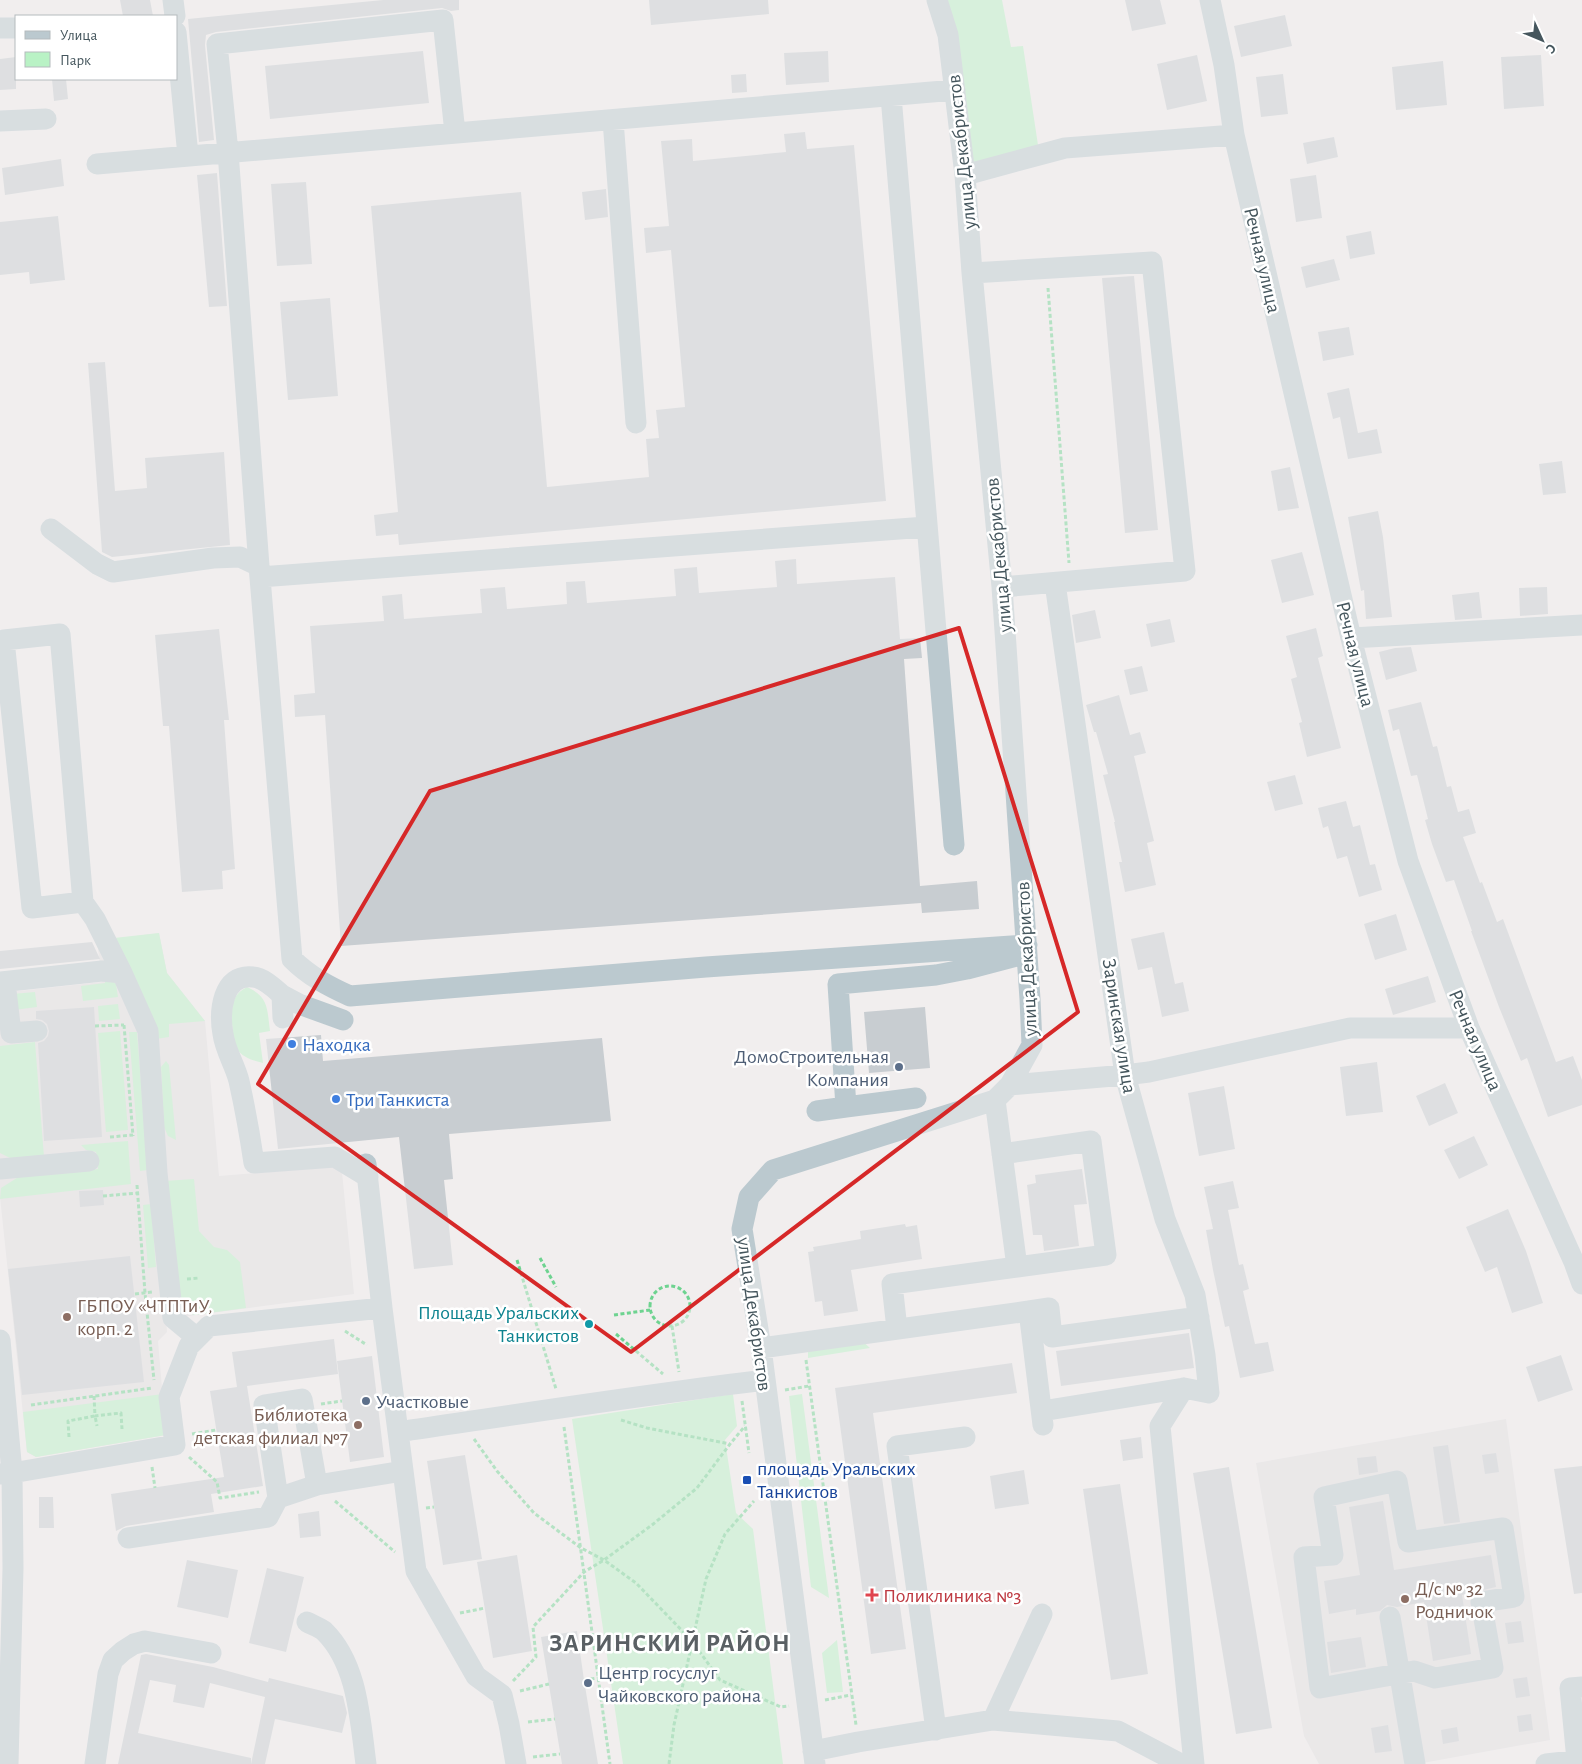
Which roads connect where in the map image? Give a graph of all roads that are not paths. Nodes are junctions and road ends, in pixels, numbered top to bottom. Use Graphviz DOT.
graph roads {
  1 [pos="173,0"];
  2 [pos="937,0"];
  3 [pos="1210,0"];
  4 [pos="175,15"];
  5 [pos="0,28"];
  6 [pos="15,28"];
  7 [pos="178,53"];
  8 [pos="955,90"];
  9 [pos="891,96"];
  10 [pos="46,119"];
  11 [pos="613,120"];
  12 [pos="0,121"];
  13 [pos="455,133"];
  14 [pos="1234,135"];
  15 [pos="228,152"];
  16 [pos="188,156"];
  17 [pos="97,164"];
  18 [pos="965,175"];
  19 [pos="972,273"];
  20 [pos="636,424"];
  21 [pos="926,528"];
  22 [pos="51,529"];
  23 [pos="260,572"];
  24 [pos="1063,582"];
  25 [pos="1002,587"];
  26 [pos="1582,625"];
  27 [pos="1351,638"];
  28 [pos="954,845"];
  29 [pos="83,902"];
  30 [pos="1027,949"];
  31 [pos="122,973"];
  32 [pos="2,982"];
  33 [pos="282,995"];
  34 [pos="283,1018"];
  35 [pos="343,1020"];
  36 [pos="1469,1028"];
  37 [pos="37,1031"];
  38 [pos="1125,1075"];
  39 [pos="1010,1085"];
  40 [pos="916,1098"];
  41 [pos="995,1100"];
  42 [pos="846,1107"];
  43 [pos="817,1111"];
  44 [pos="1002,1154"];
  45 [pos="90,1160"];
  46 [pos="0,1170"];
  47 [pos="1578,1260"];
  48 [pos="1017,1267"];
  49 [pos="1582,1284"];
  50 [pos="382,1308"];
  51 [pos="1029,1311"];
  52 [pos="1199,1317"];
  53 [pos="898,1329"];
  54 [pos="197,1338"];
  55 [pos="0,1340"];
  56 [pos="761,1348"];
  57 [pos="765,1380"];
  58 [pos="1184,1388"];
  59 [pos="398,1432"];
  60 [pos="966,1437"];
  61 [pos="403,1471"];
  62 [pos="6,1473"];
  63 [pos="317,1485"];
  64 [pos="277,1494"];
  65 [pos="128,1538"];
  66 [pos="1042,1614"];
  67 [pos="1390,1617"];
  68 [pos="307,1622"];
  69 [pos="211,1653"];
  70 [pos="1400,1673"];
  71 [pos="1582,1687"];
  72 [pos="993,1720"];
  73 [pos="936,1730"];
  74 [pos="814,1758"];
  75 [pos="515,1761"];
  76 [pos="1580,1761"];
  77 [pos="8,1764"];
  78 [pos="95,1764"];
  79 [pos="366,1764"];
  80 [pos="1181,1764"];
  81 [pos="1194,1764"];
  82 [pos="1415,1764"];
  83 [pos="1546,1764"];
  1 -- 4 [label="street"];
  2 -- 8 [label="street, улица Декабристов"];
  3 -- 14 [label="street, Речная улица"];
  5 -- 6 [label="street"];
  7 -- 16 [label="street"];
  8 -- 9 [label="street"];
  8 -- 18 [label="street, улица Декабристов"];
  9 -- 11 [label="street"];
  9 -- 21 [label="street"];
  10 -- 12 [label="street"];
  11 -- 13 [label="street"];
  11 -- 20 [label="street"];
  13 -- 15 [label="street"];
  13 -- 15 [label="street"];
  14 -- 18 [label="street"];
  14 -- 27 [label="street, Речная улица"];
  15 -- 16 [label="street"];
  15 -- 23 [label="street"];
  16 -- 17 [label="street"];
  18 -- 19 [label="street, улица Декабристов"];
  19 -- 24 [label="street"];
  19 -- 25 [label="street, улица Декабристов"];
  21 -- 23 [label="street"];
  21 -- 28 [label="street"];
  22 -- 23 [label="street"];
  23 -- 30 [label="street"];
  24 -- 25 [label="street"];
  24 -- 38 [label="street, Заринская улица"];
  25 -- 30 [label="street, улица Декабристов"];
  26 -- 27 [label="street"];
  27 -- 36 [label="street, Речная улица"];
  29 -- 29 [label="street"];
  29 -- 31 [label="street"];
  30 -- 39 [label="street, улица Декабристов"];
  30 -- 42 [label="street"];
  31 -- 32 [label="street"];
  31 -- 54 [label="street"];
  32 -- 37 [label="street"];
  33 -- 34 [label="street"];
  33 -- 35 [label="street"];
  33 -- 50 [label="street"];
  36 -- 38 [label="street"];
  36 -- 47 [label="street, Речная улица"];
  38 -- 39 [label="street"];
  38 -- 52 [label="street, Заринская улица"];
  39 -- 41 [label="street, улица Декабристов"];
  40 -- 42 [label="street"];
  41 -- 44 [label="street"];
  41 -- 56 [label="street, улица Декабристов"];
  42 -- 43 [label="street"];
  44 -- 48 [label="street"];
  44 -- 48 [label="street"];
  45 -- 46 [label="street"];
  47 -- 49 [label="street, Речная улица"];
  48 -- 53 [label="street"];
  50 -- 54 [label="street"];
  50 -- 59 [label="street"];
  51 -- 52 [label="street"];
  51 -- 53 [label="street"];
  51 -- 58 [label="street"];
  52 -- 58 [label="street, Заринская улица"];
  53 -- 56 [label="street"];
  54 -- 62 [label="street"];
  55 -- 62 [label="street"];
  56 -- 57 [label="street, улица Декабристов"];
  57 -- 59 [label="street"];
  57 -- 74 [label="street, улица Декабристов"];
  58 -- 81 [label="street"];
  59 -- 61 [label="street"];
  60 -- 73 [label="street"];
  61 -- 63 [label="street"];
  61 -- 75 [label="street"];
  62 -- 77 [label="street"];
  63 -- 64 [label="street"];
  63 -- 64 [label="street"];
  64 -- 65 [label="street"];
  66 -- 72 [label="street"];
  67 -- 70 [label="street"];
  68 -- 79 [label="street"];
  69 -- 78 [label="street"];
  70 -- 70 [label="street"];
  70 -- 82 [label="street"];
  71 -- 76 [label="street"];
  72 -- 73 [label="street"];
  72 -- 80 [label="street"];
  73 -- 74 [label="street"];
  76 -- 83 [label="street"];
}
